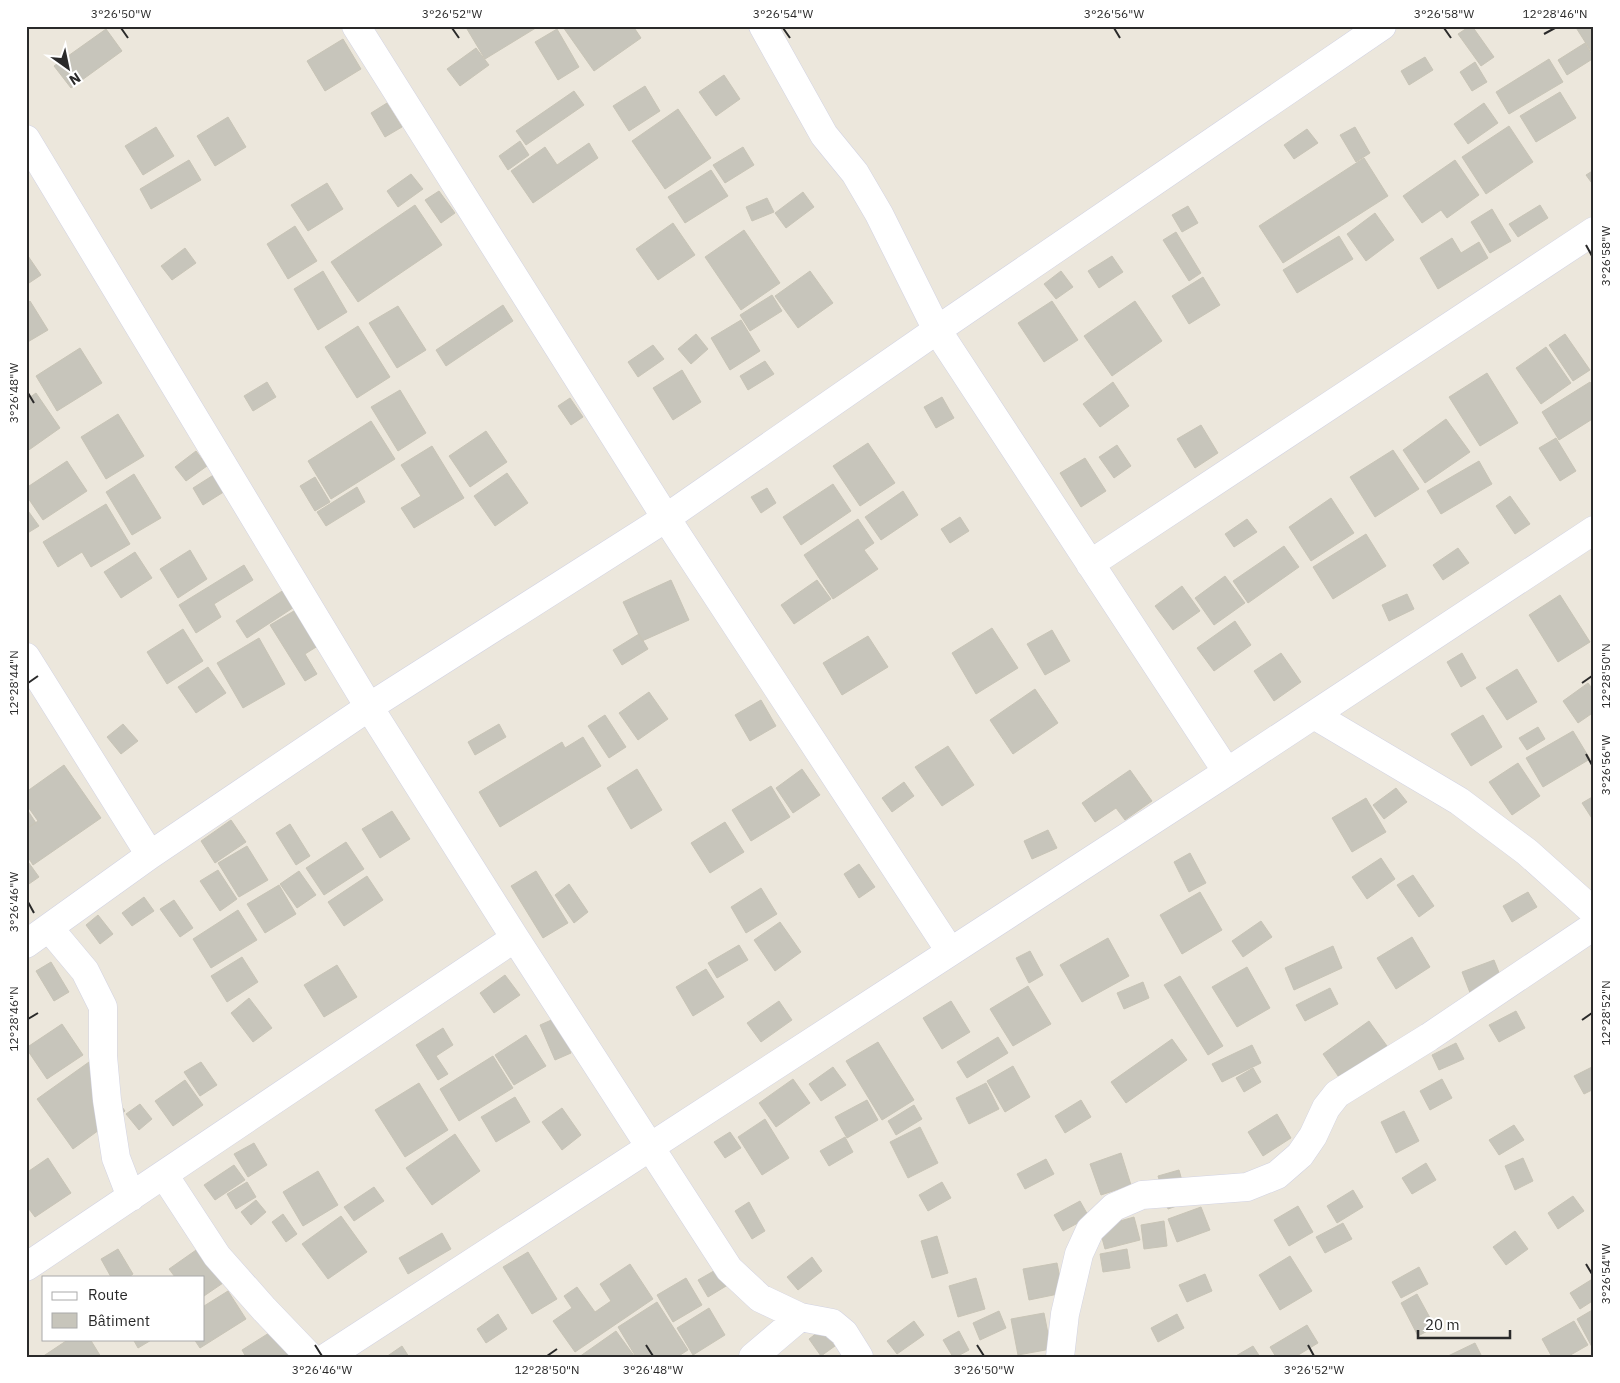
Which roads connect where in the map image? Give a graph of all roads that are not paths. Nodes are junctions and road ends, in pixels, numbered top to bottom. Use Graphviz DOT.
graph roads {
  1 [pos="356,26"];
  2 [pos="763,26"];
  3 [pos="1382,26"];
  4 [pos="26,139"];
  5 [pos="1594,231"];
  6 [pos="937,330"];
  7 [pos="666,518"];
  8 [pos="1594,530"];
  9 [pos="1090,564"];
  10 [pos="26,657"];
  11 [pos="369,707"];
  12 [pos="1314,715"];
  13 [pos="1227,772"];
  14 [pos="150,855"];
  15 [pos="1594,912"];
  16 [pos="1594,926"];
  17 [pos="50,928"];
  18 [pos="515,938"];
  19 [pos="26,944"];
  20 [pos="950,951"];
  21 [pos="650,1147"];
  22 [pos="164,1175"];
  23 [pos="131,1197"];
  24 [pos="26,1267"];
  25 [pos="800,1317"];
  26 [pos="310,1357"];
  27 [pos="327,1357"];
  28 [pos="753,1357"];
  29 [pos="859,1357"];
  30 [pos="1060,1357"];
  1 -- 7 [label="street"];
  2 -- 6 [label="street"];
  3 -- 6 [label="street"];
  4 -- 11 [label="street"];
  5 -- 9 [label="street"];
  6 -- 7 [label="street"];
  6 -- 9 [label="street"];
  7 -- 11 [label="street"];
  7 -- 20 [label="street"];
  8 -- 12 [label="street"];
  9 -- 13 [label="street"];
  10 -- 14 [label="street"];
  11 -- 14 [label="street"];
  11 -- 18 [label="street"];
  12 -- 13 [label="street"];
  12 -- 15 [label="street"];
  13 -- 20 [label="street"];
  14 -- 17 [label="street"];
  16 -- 30 [label="street"];
  17 -- 19 [label="street"];
  17 -- 23 [label="street"];
  18 -- 21 [label="street"];
  18 -- 22 [label="street"];
  20 -- 21 [label="street"];
  21 -- 25 [label="street"];
  21 -- 27 [label="street"];
  22 -- 23 [label="street"];
  22 -- 26 [label="street"];
  23 -- 24 [label="street"];
  25 -- 28 [label="street"];
  25 -- 29 [label="street"];
}
